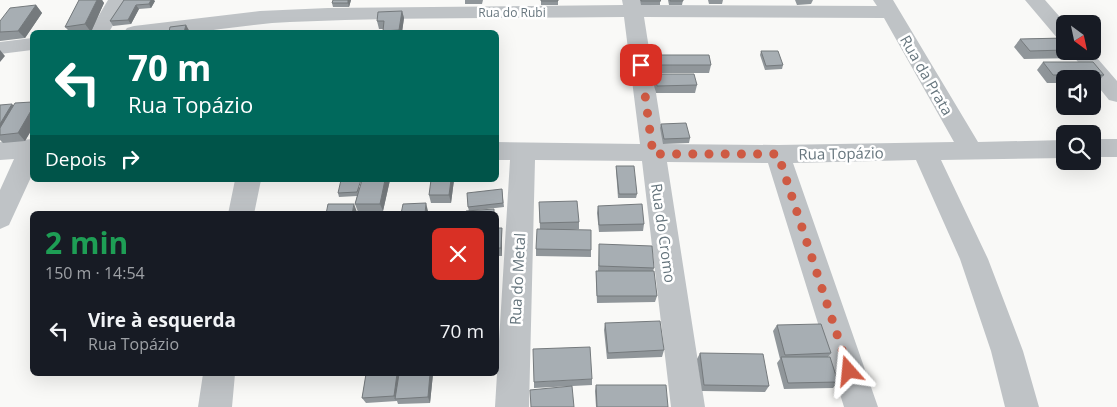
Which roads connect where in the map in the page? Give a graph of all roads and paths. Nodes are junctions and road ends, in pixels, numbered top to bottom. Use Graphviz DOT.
graph roads {
  1 [pos="118,0"];
  2 [pos="1035,0"];
  3 [pos="632,6"];
  4 [pos="887,6"];
  5 [pos="260,17"];
  6 [pos="1056,24"];
  7 [pos="100,30"];
  8 [pos="151,30"];
  9 [pos="30,44"];
  10 [pos="0,48"];
  11 [pos="1087,60"];
  12 [pos="1117,95"];
  13 [pos="1101,148"];
  14 [pos="1117,148"];
  15 [pos="30,149"];
  16 [pos="1056,149"];
  17 [pos="0,151"];
  18 [pos="510,151"];
  19 [pos="971,151"];
  20 [pos="925,152"];
  21 [pos="30,153"];
  22 [pos="653,154"];
  23 [pos="778,154"];
  24 [pos="248,182"];
  25 [pos="242,211"];
  26 [pos="0,218"];
  27 [pos="507,272"];
  28 [pos="219,376"];
  29 [pos="215,407"];
  30 [pos="512,407"];
  31 [pos="688,407"];
  32 [pos="861,407"];
  33 [pos="1022,407"];
  1 -- 7 [label="street"];
  2 -- 6 [label="street"];
  3 -- 4 [label="street, Rua do Rubi"];
  3 -- 5 [label="street, Rua do Rubi"];
  3 -- 22 [label="street, Rua do Cromo"];
  4 -- 19 [label="street, Rua da Prata"];
  5 -- 8 [label="street, Rua do Rubi"];
  9 -- 10 [label="street"];
  11 -- 12 [label="street"];
  13 -- 14 [label="street"];
  15 -- 17 [label="street"];
  16 -- 19 [label="street, Rua Topázio"];
  18 -- 22 [label="street, Rua Topázio"];
  18 -- 27 [label="street, Rua do Metal"];
  19 -- 20 [label="street, Rua Topázio"];
  20 -- 23 [label="street, Rua Topázio"];
  20 -- 33 [label="street"];
  21 -- 26 [label="street"];
  22 -- 23 [label="street, Rua Topázio"];
  22 -- 31 [label="street, Rua do Cromo"];
  23 -- 32 [label="street"];
  24 -- 25 [label="street"];
  27 -- 30 [label="street, Rua do Metal"];
  28 -- 29 [label="street"];
}
